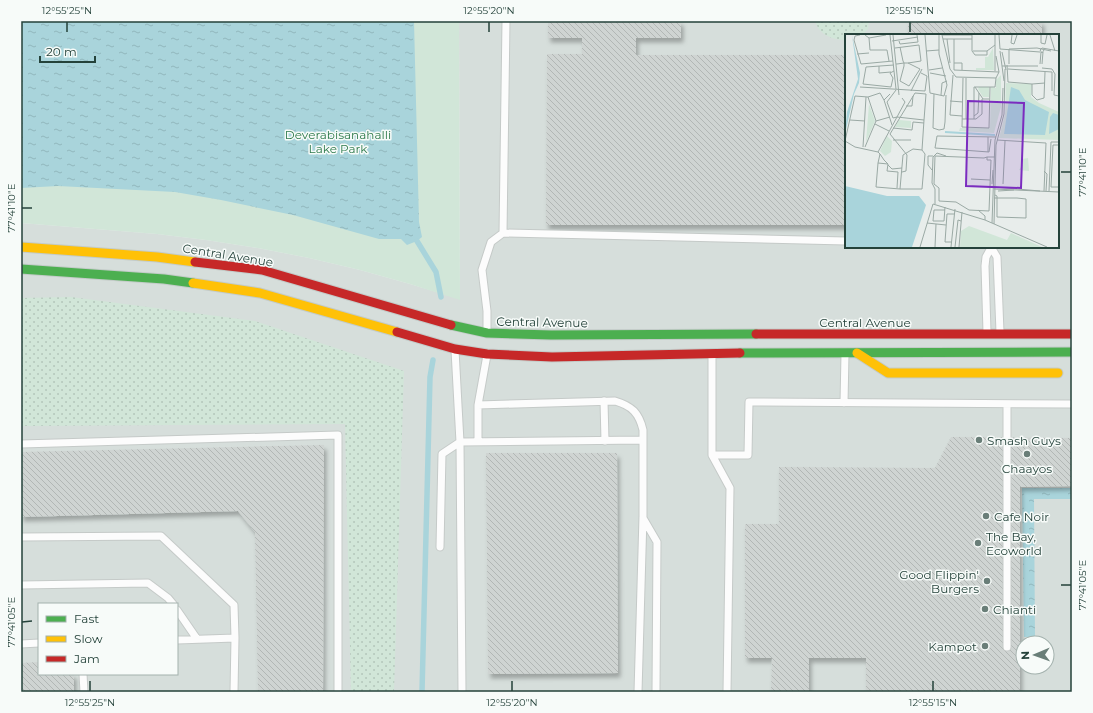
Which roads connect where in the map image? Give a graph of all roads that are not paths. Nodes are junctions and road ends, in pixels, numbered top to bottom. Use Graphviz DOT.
graph roads {
  1 [pos="506,21"];
  2 [pos="503,233"];
  3 [pos="845,241"];
  4 [pos="21,247"];
  5 [pos="990,248"];
  6 [pos="992,248"];
  7 [pos="21,269"];
  8 [pos="987,334"];
  9 [pos="1000,334"];
  10 [pos="1072,334"];
  11 [pos="487,343"];
  12 [pos="455,349"];
  13 [pos="845,352"];
  14 [pos="1072,352"];
  15 [pos="712,353"];
  16 [pos="856,353"];
  17 [pos="1058,373"];
  18 [pos="604,401"];
  19 [pos="844,402"];
  20 [pos="1007,404"];
  21 [pos="1072,404"];
  22 [pos="478,405"];
  23 [pos="643,440"];
  24 [pos="605,441"];
  25 [pos="460,442"];
  26 [pos="478,442"];
  27 [pos="21,444"];
  28 [pos="712,455"];
  29 [pos="642,516"];
  30 [pos="21,537"];
  31 [pos="440,547"];
  32 [pos="21,585"];
  33 [pos="171,603"];
  34 [pos="178,611"];
  35 [pos="235,638"];
  36 [pos="197,639"];
  37 [pos="178,640"];
  38 [pos="38,643"];
  39 [pos="21,644"];
  40 [pos="1007,647"];
  41 [pos="83,675"];
  42 [pos="84,692"];
  43 [pos="234,692"];
  44 [pos="338,692"];
  45 [pos="462,692"];
  46 [pos="638,692"];
  47 [pos="656,692"];
  48 [pos="727,692"];
  1 -- 2 [label="lane"];
  2 -- 3 [label="lane"];
  2 -- 11 [label="lane"];
  4 -- 11 [label="street, Central Avenue"];
  5 -- 8 [label="lane"];
  6 -- 9 [label="lane"];
  7 -- 12 [label="street, Central Avenue"];
  8 -- 9 [label="street, Central Avenue"];
  8 -- 11 [label="street, Central Avenue"];
  9 -- 10 [label="street, Central Avenue"];
  11 -- 12 [label="street, Central Avenue"];
  11 -- 15 [label="street, Central Avenue"];
  11 -- 22 [label="lane"];
  12 -- 25 [label="lane"];
  13 -- 15 [label="street, Central Avenue"];
  13 -- 16 [label="street, Central Avenue"];
  13 -- 19 [label="lane"];
  14 -- 16 [label="street, Central Avenue"];
  15 -- 28 [label="lane"];
  16 -- 17 [label="street"];
  18 -- 22 [label="lane"];
  18 -- 23 [label="lane"];
  18 -- 24 [label="lane"];
  19 -- 20 [label="lane"];
  19 -- 28 [label="lane"];
  20 -- 21 [label="lane"];
  20 -- 40 [label="lane"];
  22 -- 26 [label="lane"];
  23 -- 24 [label="lane"];
  23 -- 29 [label="lane"];
  24 -- 26 [label="lane"];
  25 -- 26 [label="lane"];
  25 -- 31 [label="lane"];
  25 -- 45 [label="lane"];
  27 -- 44 [label="lane"];
  28 -- 48 [label="lane"];
  29 -- 46 [label="lane"];
  29 -- 47 [label="lane"];
  30 -- 35 [label="lane"];
  32 -- 33 [label="lane"];
  34 -- 36 [label="lane"];
  35 -- 36 [label="lane"];
  35 -- 43 [label="lane"];
  36 -- 37 [label="lane"];
  38 -- 39 [label="lane"];
  41 -- 42 [label="lane"];
}
